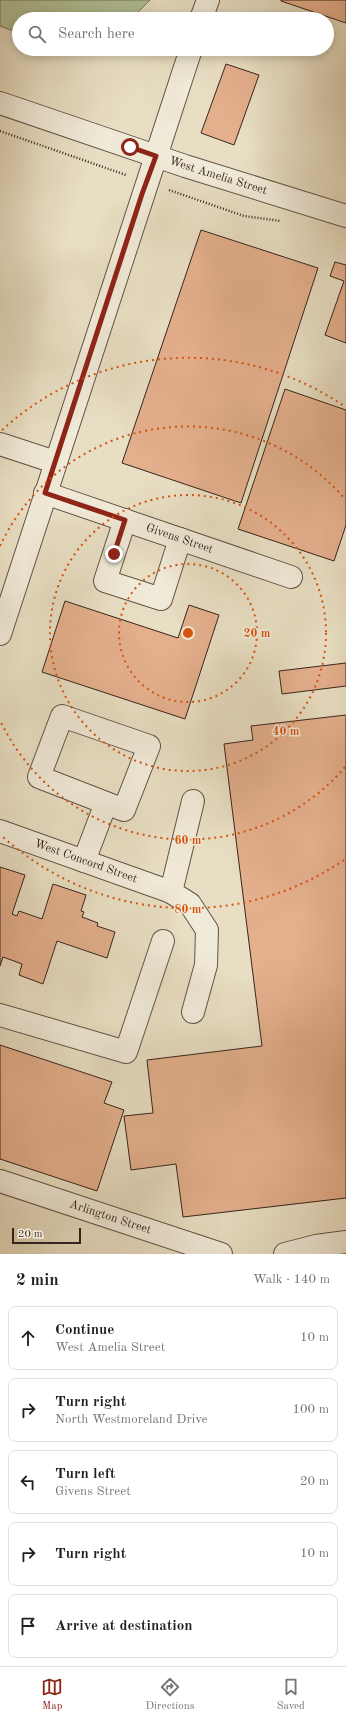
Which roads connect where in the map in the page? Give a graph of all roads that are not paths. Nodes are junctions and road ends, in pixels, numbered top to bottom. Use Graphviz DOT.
graph roads {
  1 [pos="208,0"];
  2 [pos="204,12"];
  3 [pos="189,56"];
  4 [pos="0,103"];
  5 [pos="156,156"];
  6 [pos="346,216"];
  7 [pos="0,444"];
  8 [pos="55,462"];
  9 [pos="45,493"];
  10 [pos="125,520"];
  11 [pos="180,539"];
  12 [pos="291,577"];
  13 [pos="2,623"];
  14 [pos="193,801"];
  15 [pos="106,804"];
  16 [pos="0,831"];
  17 [pos="84,862"];
  18 [pos="171,892"];
  19 [pos="163,941"];
  20 [pos="193,1012"];
  21 [pos="0,1014"];
  22 [pos="0,1181"];
  23 [pos="346,1242"];
  24 [pos="221,1254"];
  25 [pos="285,1254"];
  1 -- 2 [label="street"];
  3 -- 5 [label="street"];
  4 -- 5 [label="street, West Amelia Street"];
  5 -- 6 [label="street, West Amelia Street"];
  5 -- 8 [label="street"];
  7 -- 8 [label="street"];
  8 -- 9 [label="street"];
  9 -- 10 [label="street, Givens Street"];
  9 -- 13 [label="street"];
  10 -- 11 [label="street, Givens Street"];
  10 -- 11 [label="street"];
  11 -- 12 [label="street, Givens Street"];
  14 -- 18 [label="street"];
  15 -- 15 [label="street"];
  15 -- 17 [label="street"];
  16 -- 17 [label="street, West Concord Street"];
  17 -- 18 [label="street, West Concord Street"];
  18 -- 20 [label="street, West Concord Street"];
  19 -- 21 [label="street"];
  22 -- 24 [label="street, Arlington Street"];
  23 -- 25 [label="street"];
}
